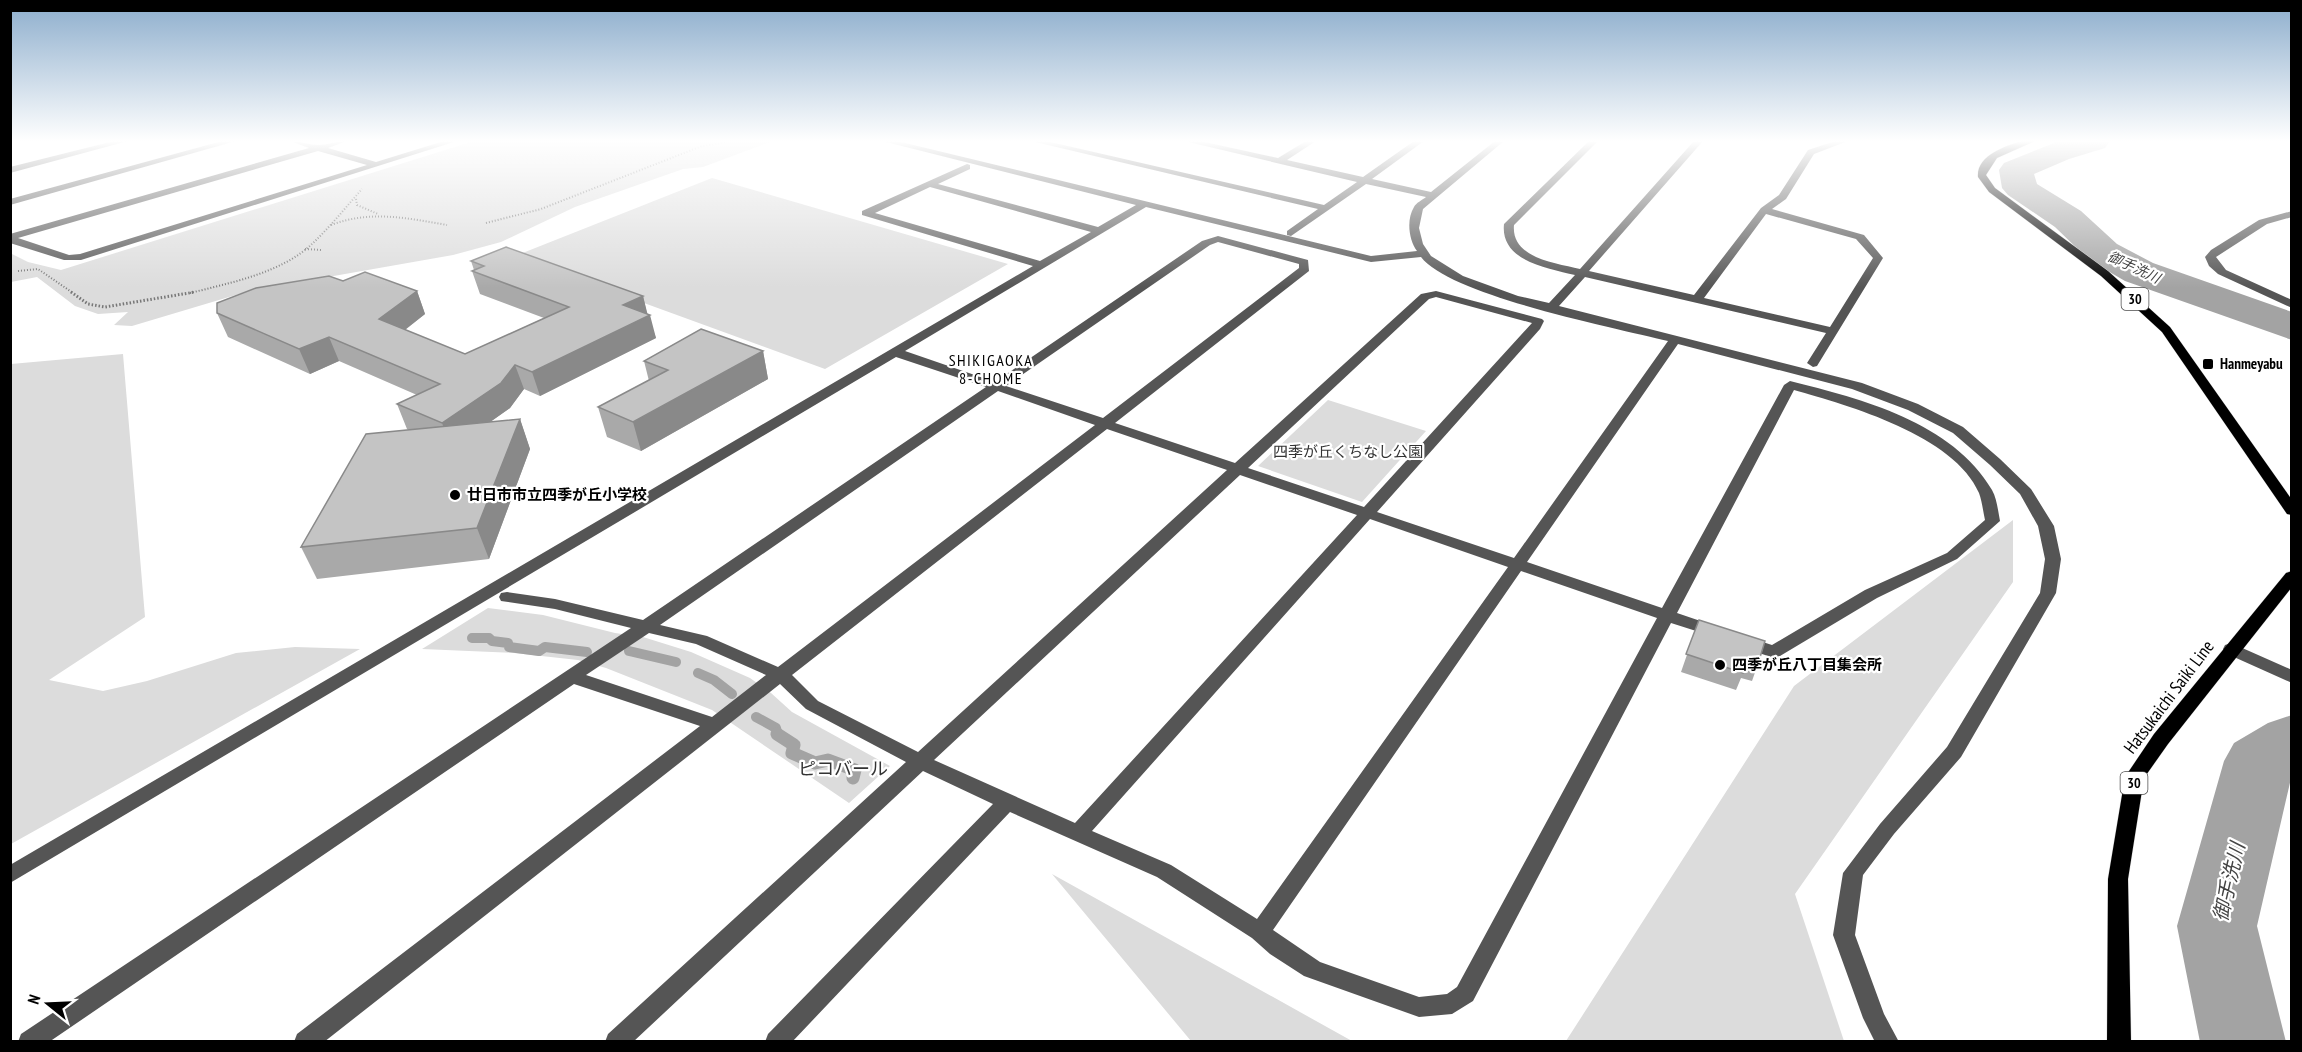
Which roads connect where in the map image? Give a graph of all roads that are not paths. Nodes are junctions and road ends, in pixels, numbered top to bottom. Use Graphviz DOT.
graph roads {
  1 [pos="53,190"];
  2 [pos="174,190"];
  3 [pos="296,190"];
  4 [pos="916,190"];
  5 [pos="951,190"];
  6 [pos="1088,190"];
  7 [pos="1248,190"];
  8 [pos="1351,190"];
  9 [pos="1411,190"];
  10 [pos="1440,190"];
  11 [pos="1544,190"];
  12 [pos="1655,190"];
  13 [pos="1787,190"];
  14 [pos="1992,190"];
  15 [pos="1434,195"];
  16 [pos="10,202"];
  17 [pos="1145,204"];
  18 [pos="1326,208"];
  19 [pos="1764,210"];
  20 [pos="2292,214"];
  21 [pos="1100,231"];
  22 [pos="1291,233"];
  23 [pos="10,238"];
  24 [pos="1422,254"];
  25 [pos="1042,265"];
  26 [pos="1582,273"];
  27 [pos="1696,300"];
  28 [pos="2292,305"];
  29 [pos="1551,308"];
  30 [pos="1833,331"];
  31 [pos="1675,340"];
  32 [pos="895,352"];
  33 [pos="1813,363"];
  34 [pos="997,386"];
  35 [pos="1105,423"];
  36 [pos="1237,469"];
  37 [pos="2292,511"];
  38 [pos="1368,513"];
  39 [pos="1518,564"];
  40 [pos="2292,576"];
  41 [pos="507,597"];
  42 [pos="1667,616"];
  43 [pos="644,626"];
  44 [pos="2231,650"];
  45 [pos="781,675"];
  46 [pos="572,677"];
  47 [pos="2292,677"];
  48 [pos="714,724"];
  49 [pos="918,760"];
  50 [pos="1007,802"];
  51 [pos="1078,832"];
  52 [pos="10,875"];
  53 [pos="1260,932"];
  54 [pos="29,1041"];
  55 [pos="305,1041"];
  56 [pos="615,1041"];
  57 [pos="776,1041"];
  58 [pos="1888,1041"];
  59 [pos="2119,1041"];
  1 -- 16 [label="street"];
  2 -- 23 [label="street"];
  3 -- 23 [label="street"];
  4 -- 25 [label="street"];
  5 -- 21 [label="street"];
  6 -- 17 [label="street"];
  7 -- 18 [label="street"];
  8 -- 18 [label="street"];
  9 -- 15 [label="street"];
  10 -- 15 [label="street"];
  11 -- 26 [label="street"];
  12 -- 26 [label="street"];
  13 -- 19 [label="street"];
  14 -- 37 [label="main road, 30"];
  15 -- 24 [label="street"];
  17 -- 21 [label="street"];
  17 -- 24 [label="street"];
  18 -- 22 [label="street"];
  19 -- 27 [label="street"];
  19 -- 30 [label="street"];
  20 -- 28 [label="street"];
  21 -- 25 [label="street"];
  24 -- 29 [label="street"];
  25 -- 32 [label="street"];
  26 -- 27 [label="street"];
  26 -- 29 [label="street"];
  27 -- 30 [label="street"];
  29 -- 31 [label="street"];
  30 -- 33 [label="street"];
  31 -- 39 [label="street"];
  31 -- 58 [label="street"];
  32 -- 34 [label="street"];
  32 -- 52 [label="street"];
  34 -- 35 [label="street"];
  34 -- 35 [label="street"];
  34 -- 43 [label="street"];
  35 -- 36 [label="street"];
  35 -- 45 [label="street"];
  36 -- 38 [label="street"];
  36 -- 38 [label="street"];
  36 -- 49 [label="street"];
  38 -- 39 [label="street"];
  38 -- 51 [label="street"];
  39 -- 42 [label="street"];
  39 -- 53 [label="street"];
  40 -- 44 [label="main road, Hatsukaichi Saiki Line / 30"];
  41 -- 43 [label="street"];
  42 -- 42 [label="street"];
  42 -- 53 [label="street"];
  43 -- 45 [label="street"];
  43 -- 46 [label="street"];
  44 -- 47 [label="street"];
  44 -- 59 [label="main road, Hatsukaichi Saiki Line / 30"];
  45 -- 48 [label="street"];
  45 -- 49 [label="street"];
  46 -- 48 [label="street"];
  46 -- 54 [label="street"];
  48 -- 55 [label="street"];
  49 -- 50 [label="street"];
  49 -- 56 [label="street"];
  50 -- 51 [label="street"];
  50 -- 57 [label="street"];
  51 -- 53 [label="street"];
}
